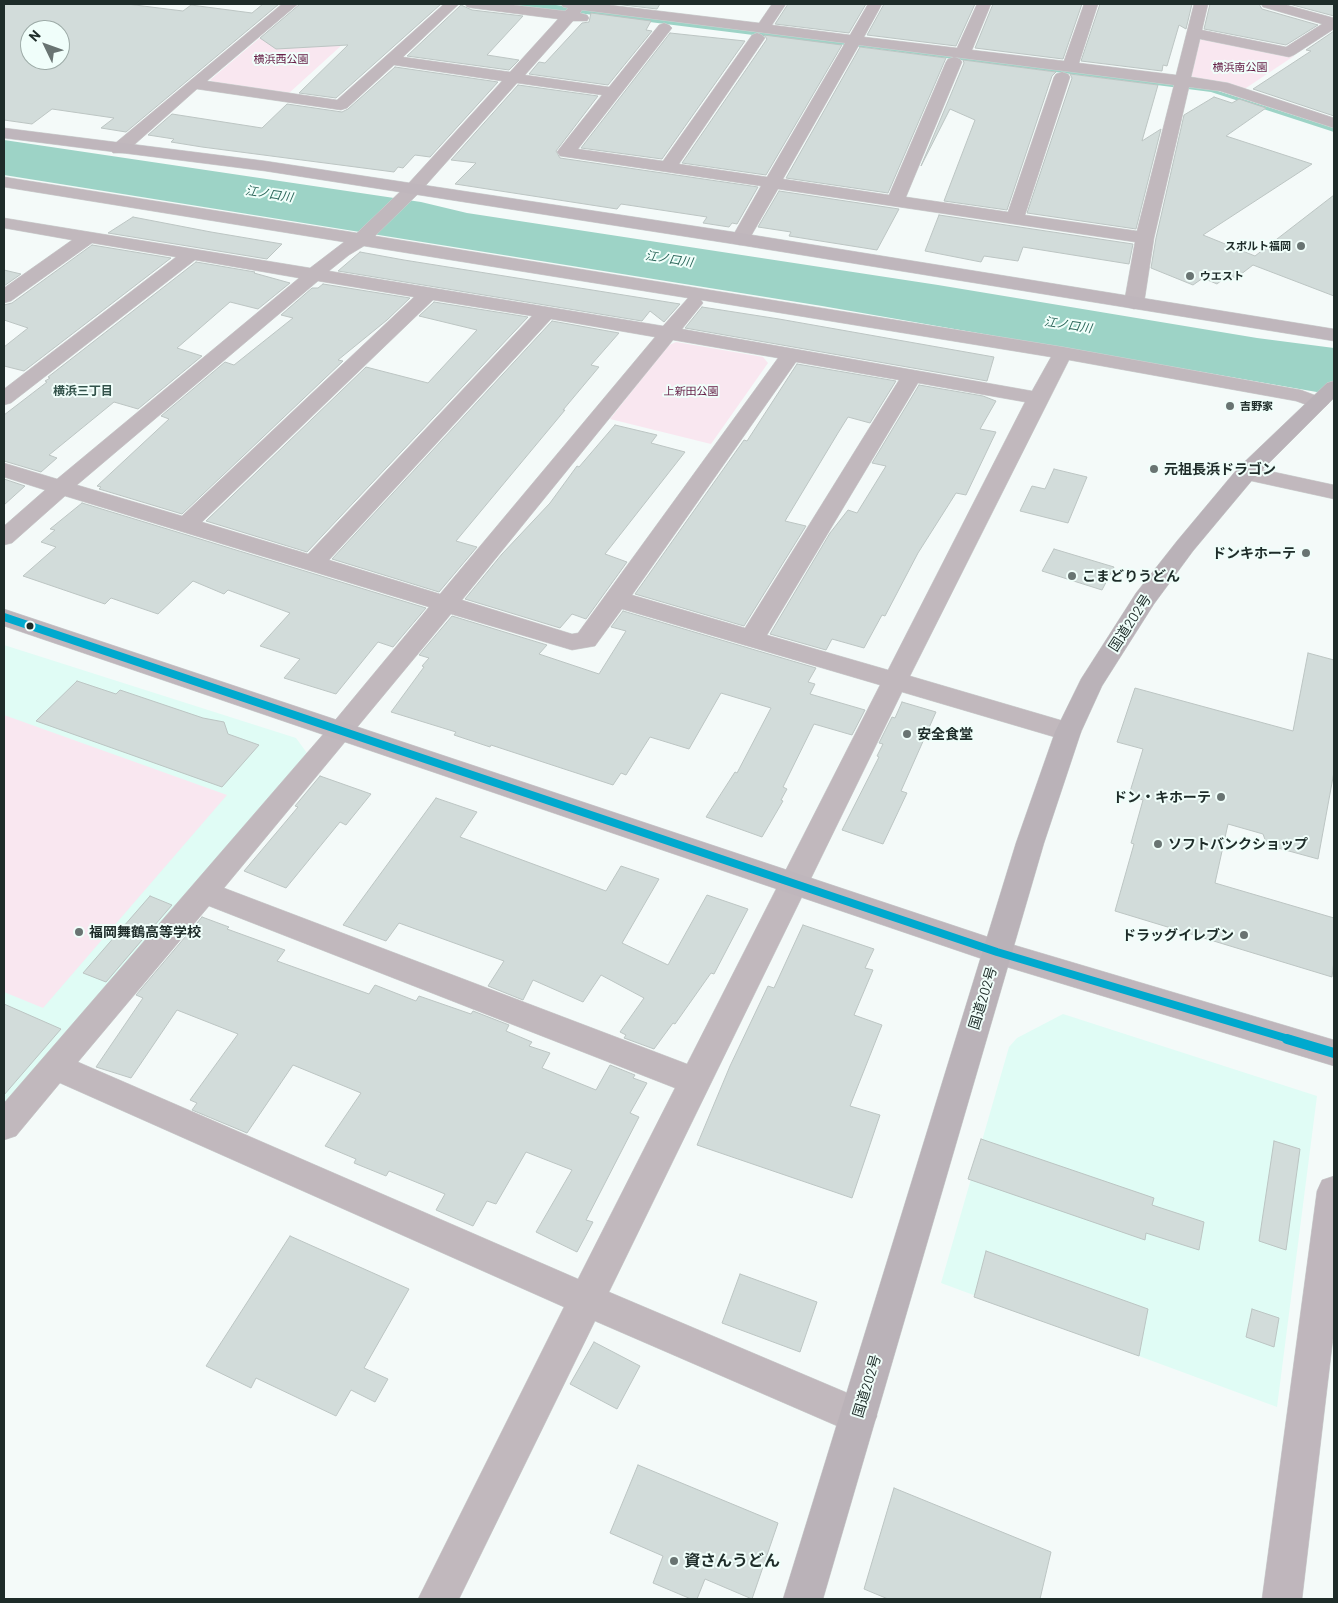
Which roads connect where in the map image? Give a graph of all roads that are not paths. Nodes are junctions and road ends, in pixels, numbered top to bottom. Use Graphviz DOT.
graph roads {
  1 [pos="291,4"];
  2 [pos="452,4"];
  3 [pos="472,4"];
  4 [pos="683,4"];
  5 [pos="779,4"];
  6 [pos="875,4"];
  7 [pos="984,4"];
  8 [pos="1091,4"];
  9 [pos="1201,4"];
  10 [pos="1268,4"];
  11 [pos="574,7"];
  12 [pos="669,22"];
  13 [pos="1334,23"];
  14 [pos="760,33"];
  15 [pos="1194,33"];
  16 [pos="853,44"];
  17 [pos="958,58"];
  18 [pos="392,60"];
  19 [pos="1066,72"];
  20 [pos="514,78"];
  21 [pos="194,84"];
  22 [pos="1182,86"];
  23 [pos="612,92"];
  24 [pos="1334,123"];
  25 [pos="4,133"];
  26 [pos="119,149"];
  27 [pos="668,167"];
  28 [pos="4,182"];
  29 [pos="774,183"];
  30 [pos="413,189"];
  31 [pos="896,201"];
  32 [pos="1015,218"];
  33 [pos="4,223"];
  34 [pos="87,238"];
  35 [pos="1145,238"];
  36 [pos="740,239"];
  37 [pos="361,240"];
  38 [pos="190,255"];
  39 [pos="312,276"];
  40 [pos="428,294"];
  41 [pos="4,297"];
  42 [pos="694,303"];
  43 [pos="1134,303"];
  44 [pos="546,313"];
  45 [pos="668,333"];
  46 [pos="1334,335"];
  47 [pos="1063,352"];
  48 [pos="791,354"];
  49 [pos="912,376"];
  50 [pos="1326,396"];
  51 [pos="1038,398"];
  52 [pos="4,399"];
  53 [pos="4,470"];
  54 [pos="1246,473"];
  55 [pos="61,487"];
  56 [pos="1334,492"];
  57 [pos="186,525"];
  58 [pos="4,538"];
  59 [pos="314,562"];
  60 [pos="617,599"];
  61 [pos="445,604"];
  62 [pos="4,617"];
  63 [pos="752,638"];
  64 [pos="896,682"];
  65 [pos="341,731"];
  66 [pos="1068,732"];
  67 [pos="793,883"];
  68 [pos="203,892"];
  69 [pos="997,952"];
  70 [pos="1334,1053"];
  71 [pos="54,1066"];
  72 [pos="696,1082"];
  73 [pos="4,1126"];
  74 [pos="1334,1191"];
  75 [pos="587,1300"];
  76 [pos="858,1416"];
  77 [pos="438,1599"];
  78 [pos="803,1599"];
  79 [pos="1282,1599"];
  1 -- 21 [label="street"];
  2 -- 18 [label="street"];
  3 -- 11 [label="street"];
  4 -- 12 [label="street"];
  5 -- 14 [label="street"];
  6 -- 16 [label="street"];
  7 -- 17 [label="street"];
  8 -- 19 [label="street"];
  9 -- 15 [label="street"];
  10 -- 13 [label="street"];
  11 -- 12 [label="street"];
  11 -- 20 [label="street"];
  12 -- 14 [label="street"];
  12 -- 23 [label="street"];
  13 -- 15 [label="street"];
  14 -- 16 [label="street"];
  14 -- 27 [label="street"];
  15 -- 22 [label="street"];
  16 -- 17 [label="street"];
  16 -- 29 [label="street"];
  17 -- 19 [label="street"];
  17 -- 31 [label="street"];
  18 -- 20 [label="street"];
  18 -- 21 [label="street"];
  19 -- 22 [label="street"];
  19 -- 32 [label="street"];
  20 -- 23 [label="street"];
  20 -- 30 [label="street"];
  21 -- 26 [label="street"];
  22 -- 24 [label="street"];
  22 -- 35 [label="street"];
  23 -- 27 [label="street"];
  25 -- 26 [label="street"];
  26 -- 30 [label="street"];
  27 -- 29 [label="street"];
  28 -- 37 [label="street"];
  29 -- 31 [label="street"];
  29 -- 36 [label="street"];
  30 -- 36 [label="street"];
  30 -- 37 [label="street"];
  31 -- 32 [label="street"];
  32 -- 35 [label="street"];
  33 -- 34 [label="street"];
  34 -- 38 [label="street"];
  34 -- 41 [label="street"];
  35 -- 43 [label="street"];
  36 -- 43 [label="street"];
  37 -- 39 [label="street"];
  37 -- 47 [label="street"];
  38 -- 39 [label="street"];
  38 -- 52 [label="street"];
  39 -- 40 [label="street"];
  39 -- 55 [label="street"];
  40 -- 44 [label="street"];
  40 -- 57 [label="street"];
  42 -- 45 [label="street"];
  43 -- 46 [label="street"];
  44 -- 45 [label="street"];
  44 -- 59 [label="street"];
  45 -- 48 [label="street"];
  45 -- 61 [label="street"];
  47 -- 50 [label="street"];
  47 -- 51 [label="street"];
  48 -- 49 [label="street"];
  48 -- 60 [label="street"];
  49 -- 51 [label="street"];
  49 -- 63 [label="street"];
  50 -- 54 [label="highway, 国道202号"];
  51 -- 64 [label="street"];
  53 -- 55 [label="street"];
  54 -- 56 [label="street"];
  54 -- 66 [label="highway, 国道202号"];
  55 -- 57 [label="street"];
  55 -- 58 [label="street"];
  57 -- 59 [label="street"];
  59 -- 61 [label="street"];
  60 -- 61 [label="street"];
  60 -- 63 [label="street"];
  61 -- 65 [label="street"];
  62 -- 65 [label="street"];
  63 -- 64 [label="street"];
  64 -- 66 [label="street"];
  64 -- 67 [label="street"];
  65 -- 67 [label="street"];
  65 -- 68 [label="street"];
  66 -- 69 [label="highway, 国道202号"];
  67 -- 69 [label="street"];
  67 -- 72 [label="street"];
  68 -- 71 [label="street"];
  68 -- 72 [label="street"];
  69 -- 70 [label="street"];
  69 -- 76 [label="highway, 国道202号"];
  71 -- 73 [label="street"];
  71 -- 75 [label="street"];
  72 -- 75 [label="street"];
  74 -- 79 [label="street"];
  75 -- 76 [label="street"];
  75 -- 77 [label="street"];
  76 -- 78 [label="highway, 国道202号"];
}
